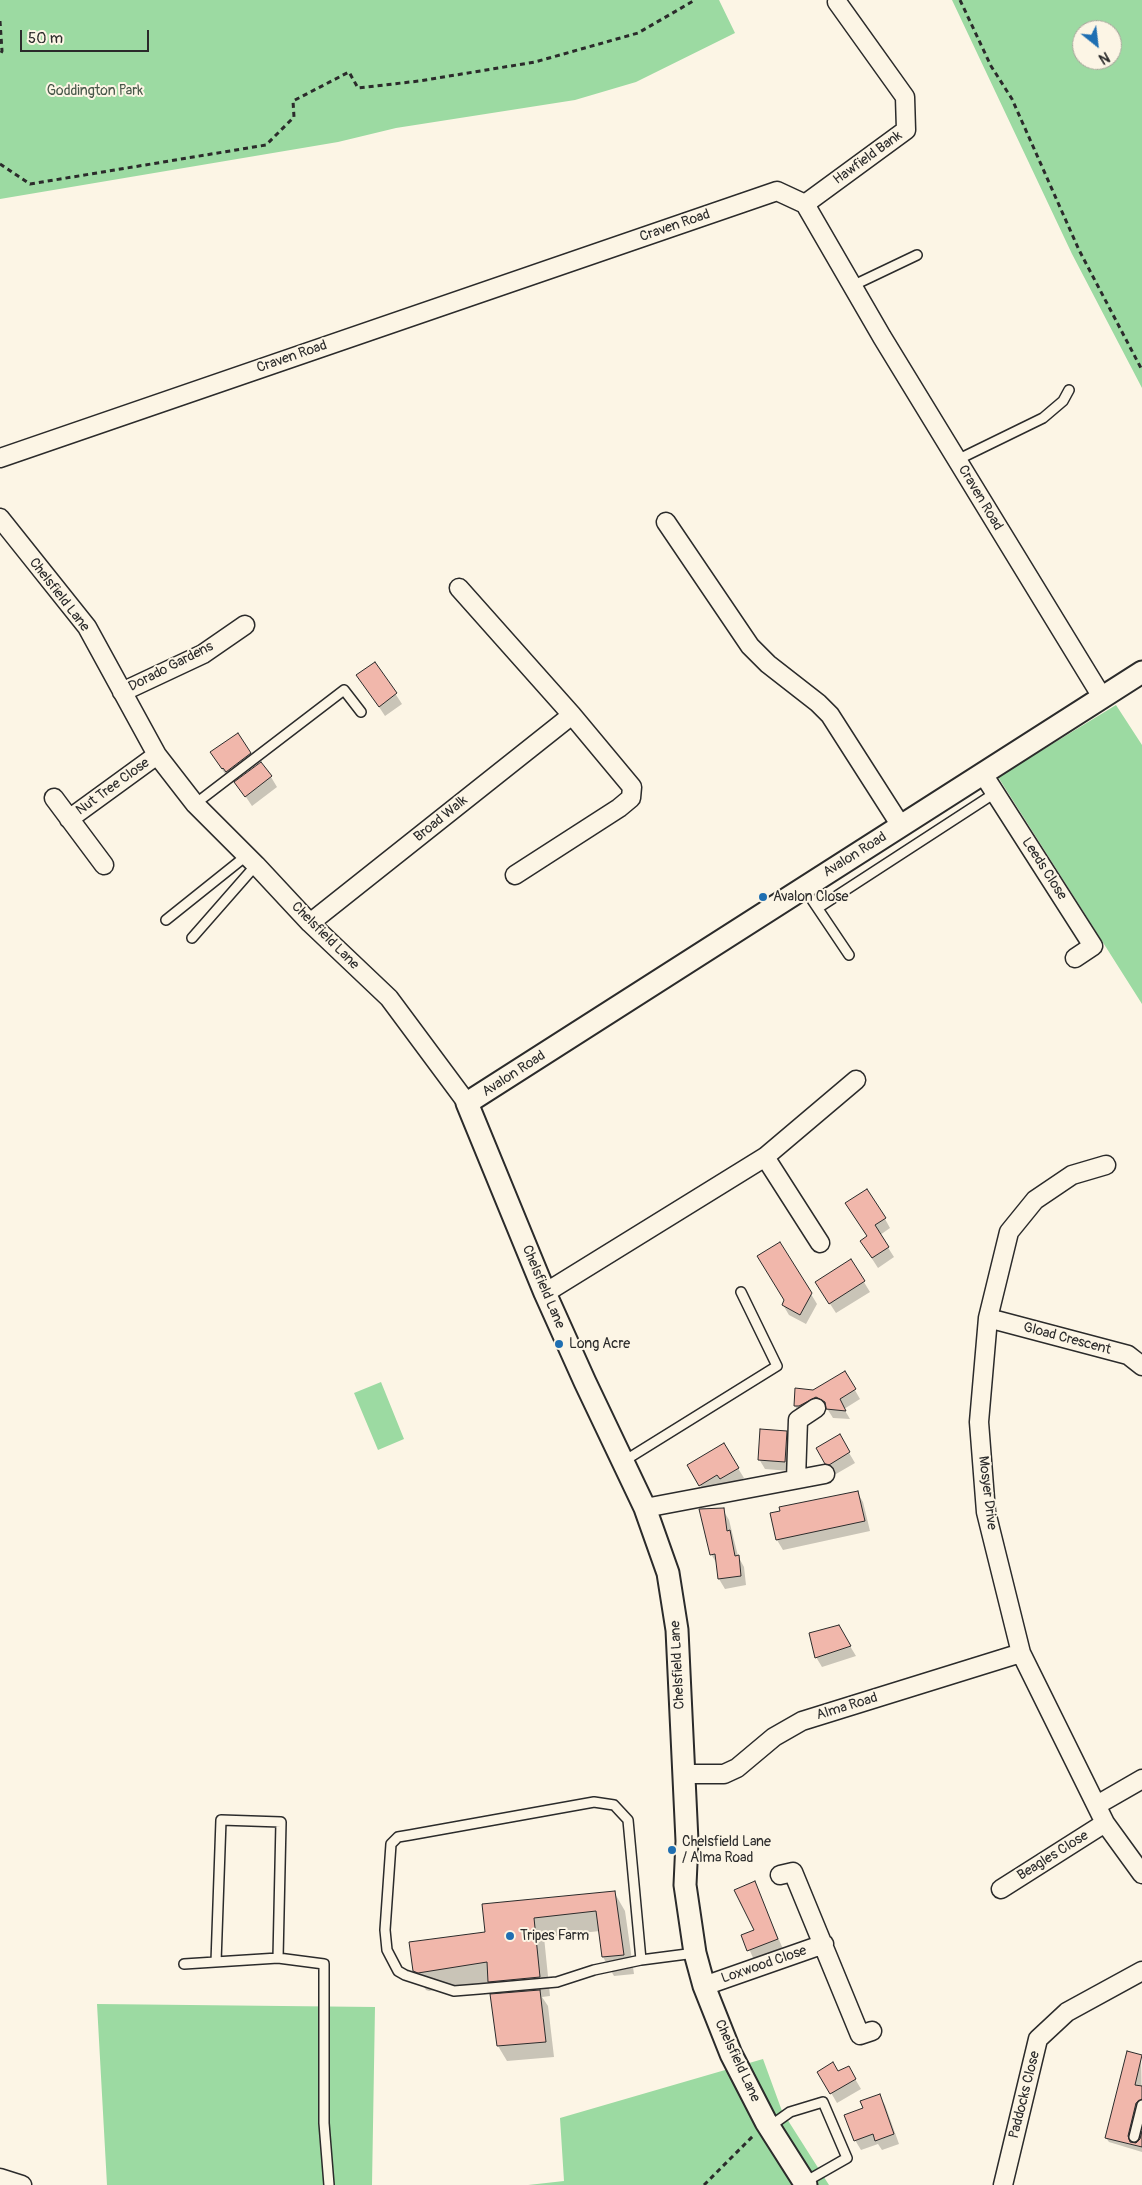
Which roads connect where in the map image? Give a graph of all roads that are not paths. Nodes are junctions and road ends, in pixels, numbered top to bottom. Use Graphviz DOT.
graph roads {
  1 [pos="837,2"];
  2 [pos="805,204"];
  3 [pos="917,255"];
  4 [pos="852,286"];
  5 [pos="1069,390"];
  6 [pos="0,458"];
  7 [pos="957,460"];
  8 [pos="0,518"];
  9 [pos="666,522"];
  10 [pos="459,588"];
  11 [pos="245,625"];
  12 [pos="1142,672"];
  13 [pos="122,692"];
  14 [pos="1102,698"];
  15 [pos="361,712"];
  16 [pos="572,715"];
  17 [pos="157,755"];
  18 [pos="983,774"];
  19 [pos="995,793"];
  20 [pos="54,798"];
  21 [pos="195,804"];
  22 [pos="69,819"];
  23 [pos="901,826"];
  24 [pos="251,860"];
  25 [pos="104,865"];
  26 [pos="515,875"];
  27 [pos="804,887"];
  28 [pos="818,908"];
  29 [pos="166,920"];
  30 [pos="310,924"];
  31 [pos="192,938"];
  32 [pos="849,955"];
  33 [pos="1075,958"];
  34 [pos="856,1080"];
  35 [pos="467,1104"];
  36 [pos="765,1157"];
  37 [pos="1106,1164"];
  38 [pos="820,1243"];
  39 [pos="741,1292"];
  40 [pos="545,1293"];
  41 [pos="988,1318"];
  42 [pos="1142,1366"];
  43 [pos="816,1408"];
  44 [pos="623,1462"];
  45 [pos="825,1474"];
  46 [pos="796,1479"];
  47 [pos="645,1508"];
  48 [pos="1021,1653"];
  49 [pos="683,1774"];
  50 [pos="1142,1779"];
  51 [pos="1097,1805"];
  52 [pos="1105,1823"];
  53 [pos="1142,1874"];
  54 [pos="780,1875"];
  55 [pos="1001,1889"];
  56 [pos="824,1944"];
  57 [pos="695,1953"];
  58 [pos="278,1958"];
  59 [pos="641,1960"];
  60 [pos="216,1962"];
  61 [pos="184,1964"];
  62 [pos="1142,1971"];
  63 [pos="704,1986"];
  64 [pos="872,2031"];
  65 [pos="1142,2105"];
  66 [pos="768,2125"];
  67 [pos="1134,2137"];
  68 [pos="0,2178"];
  69 [pos="805,2184"];
  70 [pos="22,2185"];
  71 [pos="329,2185"];
  72 [pos="1003,2185"];
  1 -- 2 [label="street, Hawfield Bank"];
  2 -- 4 [label="street, Craven Road"];
  2 -- 6 [label="street, Craven Road"];
  3 -- 4 [label="lane"];
  4 -- 7 [label="street, Craven Road"];
  5 -- 7 [label="lane"];
  7 -- 14 [label="street, Craven Road"];
  8 -- 13 [label="street, Chelsfield Lane"];
  9 -- 23 [label="street"];
  10 -- 16 [label="street"];
  11 -- 13 [label="street, Dorado Gardens"];
  12 -- 14 [label="street, Avalon Road"];
  13 -- 17 [label="street, Chelsfield Lane"];
  14 -- 18 [label="street, Avalon Road"];
  15 -- 21 [label="lane"];
  16 -- 26 [label="street"];
  16 -- 30 [label="street, Broad Walk"];
  17 -- 21 [label="street, Chelsfield Lane"];
  17 -- 22 [label="street, Nut Tree Close"];
  18 -- 19 [label="street, Leeds Close"];
  18 -- 23 [label="street, Avalon Road"];
  19 -- 28 [label="lane"];
  19 -- 33 [label="street, Leeds Close"];
  20 -- 22 [label="street, Nut Tree Close"];
  21 -- 24 [label="street, Chelsfield Lane"];
  22 -- 25 [label="street, Nut Tree Close"];
  23 -- 27 [label="street, Avalon Road"];
  24 -- 29 [label="lane"];
  24 -- 30 [label="street, Chelsfield Lane"];
  24 -- 31 [label="lane"];
  27 -- 28 [label="lane"];
  27 -- 35 [label="street, Avalon Road"];
  28 -- 32 [label="lane"];
  30 -- 35 [label="street, Chelsfield Lane"];
  34 -- 36 [label="street"];
  35 -- 40 [label="street, Chelsfield Lane"];
  36 -- 38 [label="street"];
  36 -- 40 [label="street"];
  37 -- 41 [label="street, Mosyer Drive"];
  39 -- 44 [label="lane"];
  40 -- 44 [label="street, Chelsfield Lane"];
  41 -- 42 [label="street, Gload Crescent"];
  41 -- 48 [label="street, Mosyer Drive"];
  43 -- 46 [label="street"];
  44 -- 47 [label="street, Chelsfield Lane"];
  45 -- 46 [label="street"];
  46 -- 47 [label="street"];
  47 -- 49 [label="street, Chelsfield Lane"];
  48 -- 49 [label="street, Alma Road"];
  48 -- 51 [label="street, Mosyer Drive"];
  49 -- 57 [label="street, Chelsfield Lane"];
  50 -- 51 [label="street"];
  51 -- 52 [label="street, Mosyer Drive"];
  52 -- 53 [label="street, Mosyer Drive"];
  52 -- 55 [label="street, Beagles Close"];
  54 -- 56 [label="street, Loxwood Close"];
  56 -- 63 [label="street, Loxwood Close"];
  56 -- 64 [label="street, Loxwood Close"];
  57 -- 59 [label="lane"];
  57 -- 63 [label="street, Chelsfield Lane"];
  58 -- 60 [label="lane"];
  58 -- 60 [label="lane"];
  58 -- 71 [label="lane"];
  59 -- 59 [label="lane"];
  60 -- 61 [label="lane"];
  62 -- 72 [label="street, Paddocks Close"];
  63 -- 66 [label="street, Chelsfield Lane"];
  65 -- 67 [label="lane"];
  66 -- 69 [label="street, Chelsfield Lane"];
  66 -- 69 [label="lane"];
  68 -- 70 [label="street"];
}
